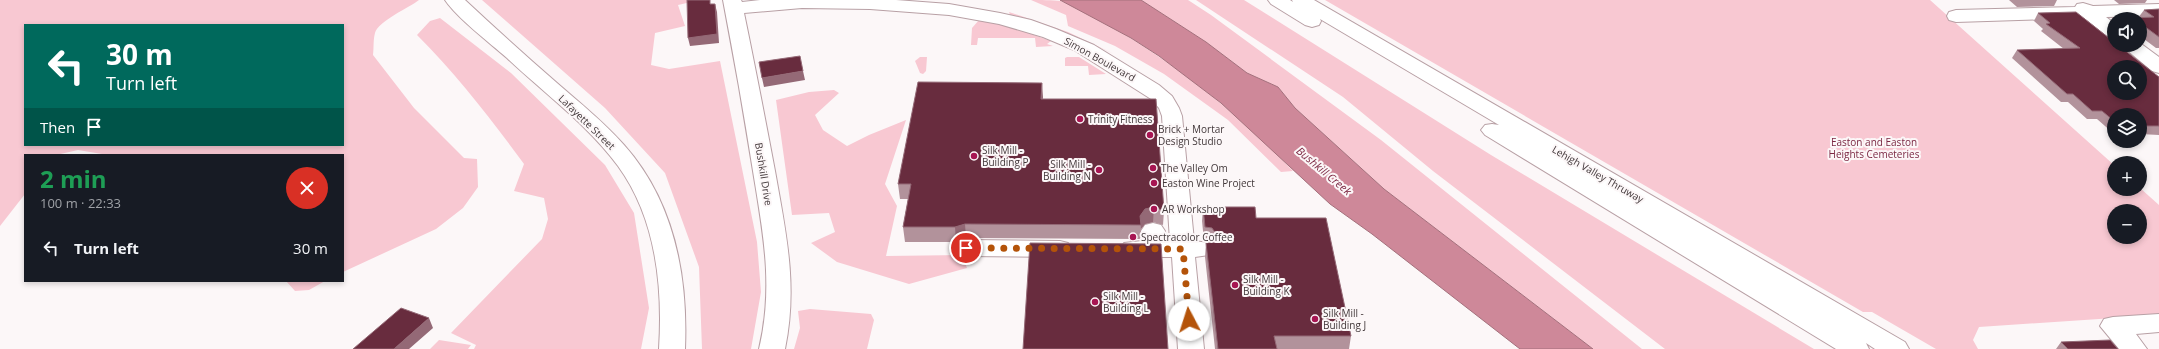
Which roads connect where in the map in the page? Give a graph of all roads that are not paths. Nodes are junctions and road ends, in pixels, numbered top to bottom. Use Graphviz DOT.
graph roads {
  1 [pos="454,0"];
  2 [pos="1277,0"];
  3 [pos="1301,0"];
  4 [pos="2073,0"];
  5 [pos="733,4"];
  6 [pos="2159,10"];
  7 [pos="2088,12"];
  8 [pos="1956,16"];
  9 [pos="2107,27"];
  10 [pos="2140,52"];
  11 [pos="2159,67"];
  12 [pos="966,248"];
  13 [pos="1084,249"];
  14 [pos="1108,249"];
  15 [pos="1192,249"];
  16 [pos="2159,323"];
  17 [pos="672,349"];
  18 [pos="772,349"];
  19 [pos="1191,349"];
  20 [pos="1856,349"];
  21 [pos="1896,349"];
  22 [pos="2134,349"];
  1 -- 17 [label="main road, Lafayette Street"];
  2 -- 20 [label="main road, Lehigh Valley Thruway"];
  3 -- 21 [label="main road, Lehigh Valley Thruway"];
  4 -- 7 [label="main road"];
  5 -- 15 [label="main road, Simon Boulevard"];
  5 -- 18 [label="main road, Bushkill Drive"];
  6 -- 7 [label="main road"];
  7 -- 8 [label="main road"];
  7 -- 9 [label="main road"];
  10 -- 11 [label="main road"];
  12 -- 13 [label="main road"];
  14 -- 15 [label="main road"];
  15 -- 19 [label="main road, Simon Boulevard"];
  16 -- 22 [label="main road"];
}
